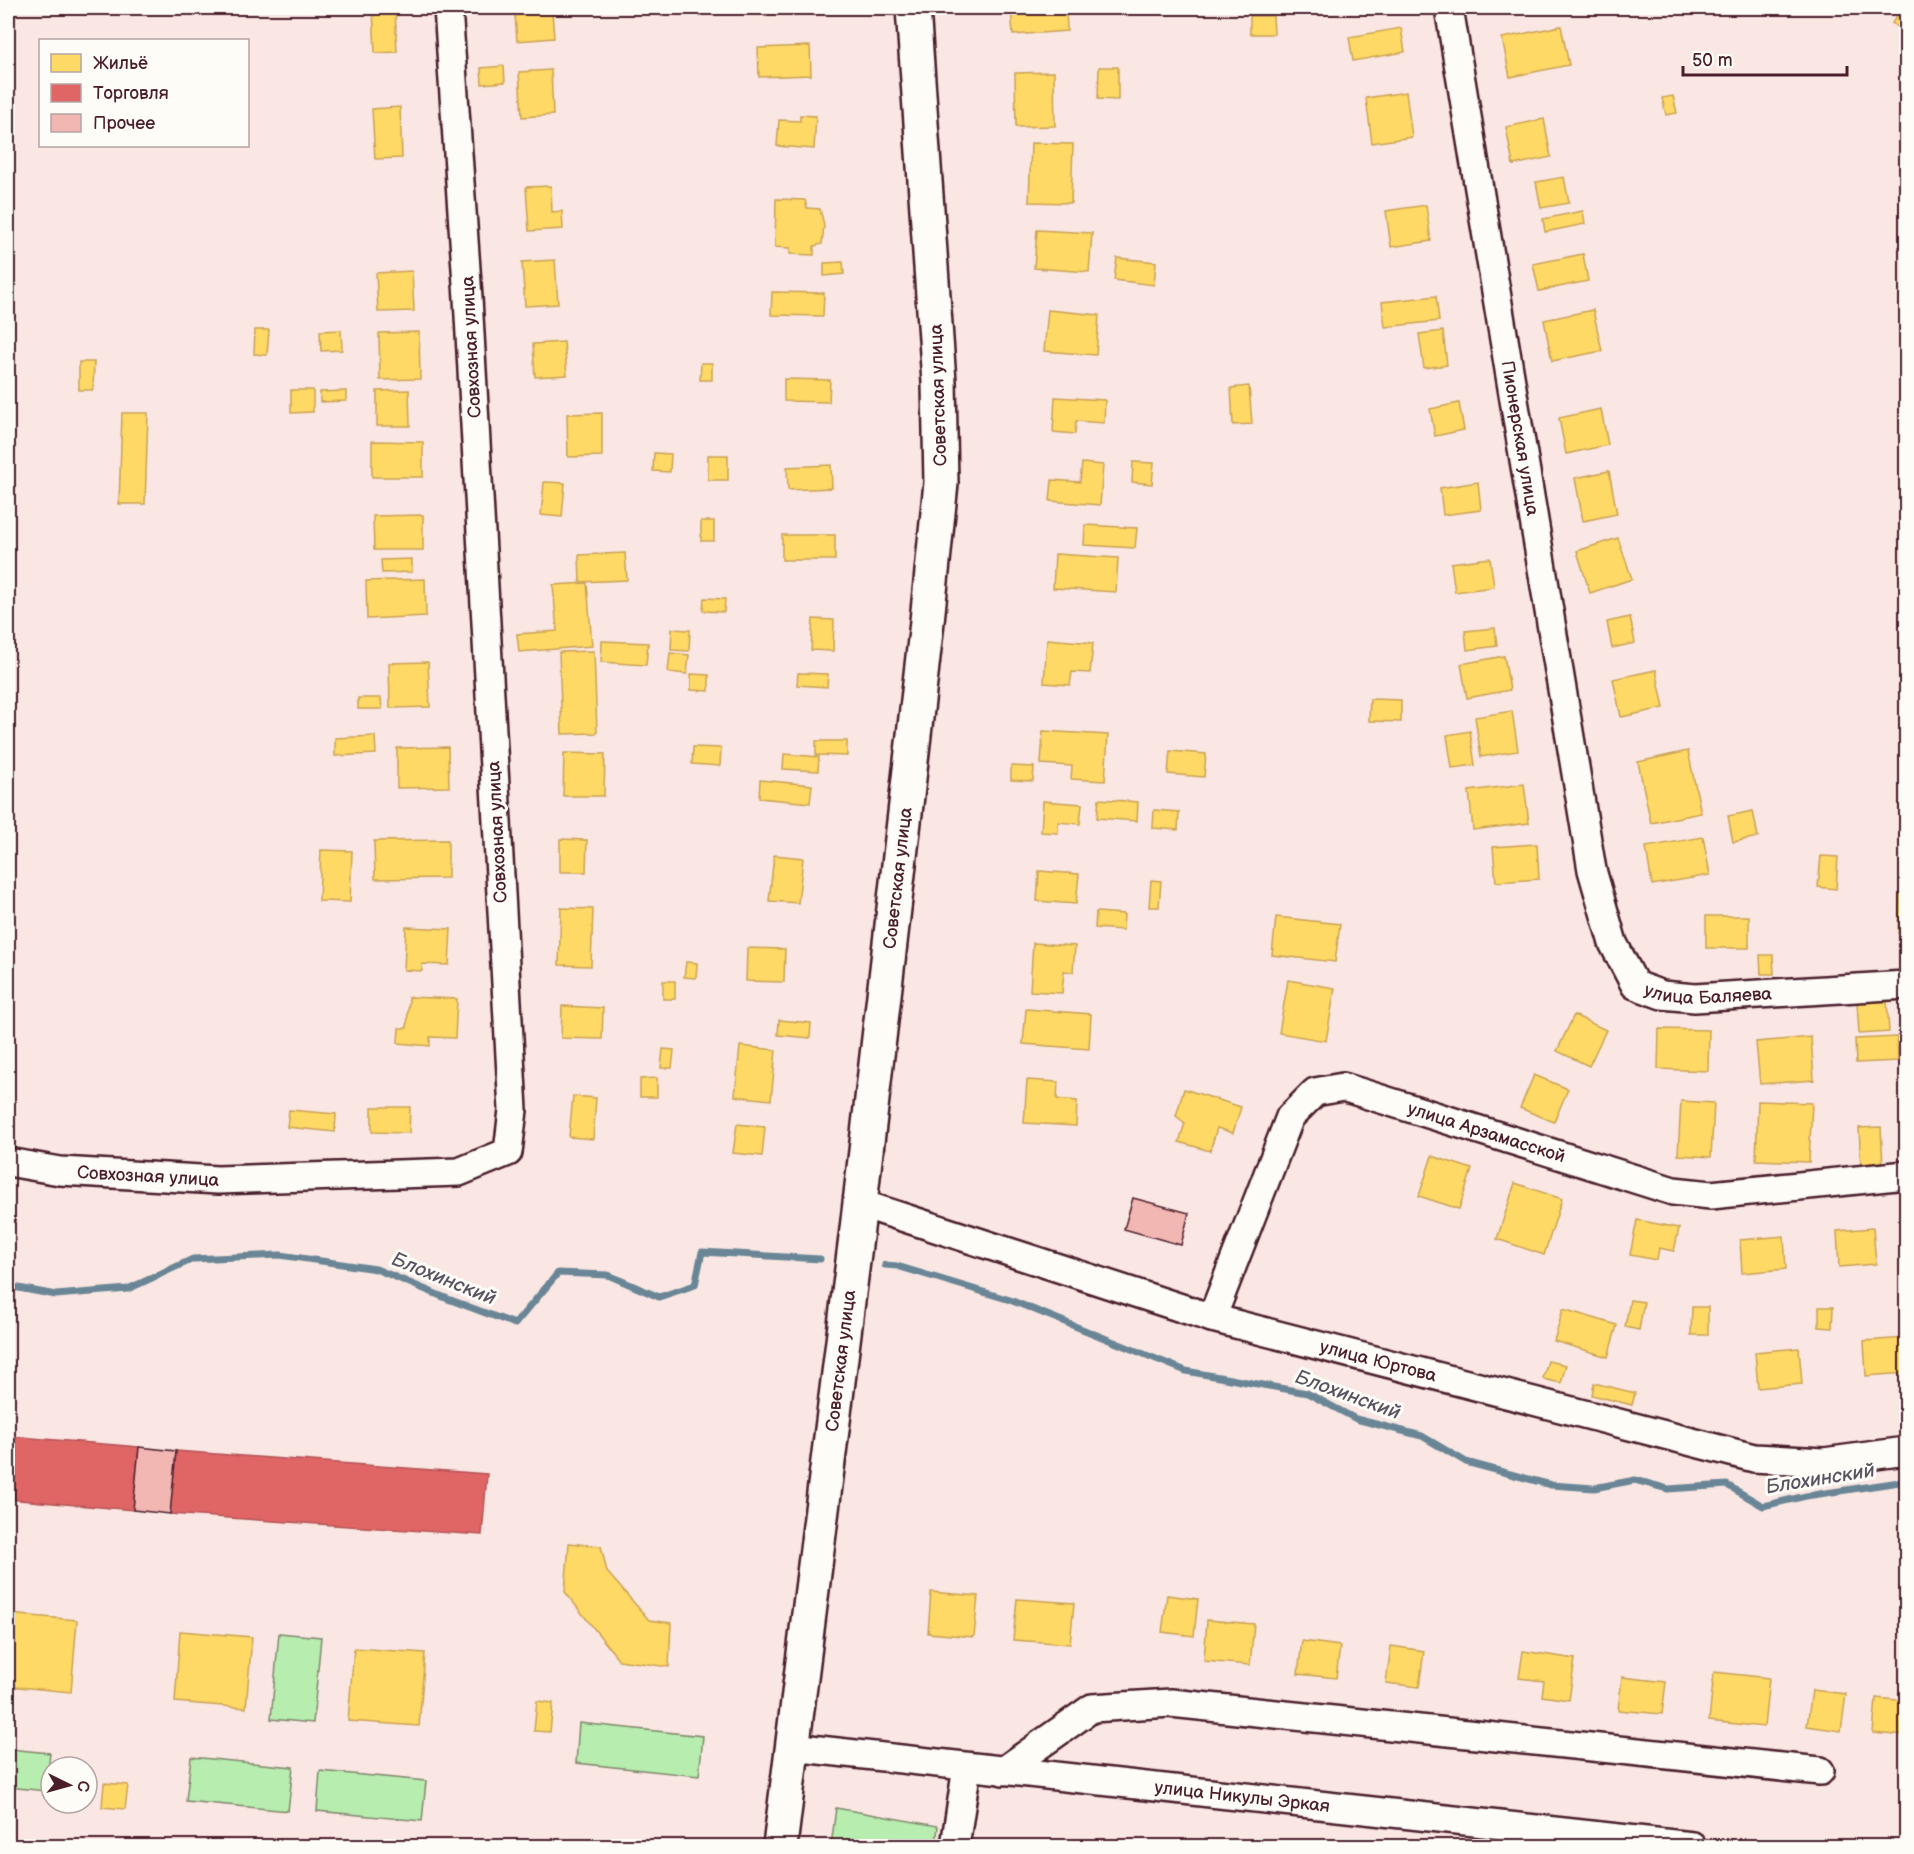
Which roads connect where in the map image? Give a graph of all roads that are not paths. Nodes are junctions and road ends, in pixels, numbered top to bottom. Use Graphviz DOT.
graph roads {
  1 [pos="448,8"];
  2 [pos="913,8"];
  3 [pos="1449,8"];
  4 [pos="1592,870"];
  5 [pos="1906,985"];
  6 [pos="8,1162"];
  7 [pos="1906,1175"];
  8 [pos="859,1203"];
  9 [pos="1212,1318"];
  10 [pos="1906,1451"];
  11 [pos="792,1747"];
  12 [pos="967,1767"];
  13 [pos="1003,1771"];
  14 [pos="1820,1771"];
  15 [pos="780,1846"];
  16 [pos="955,1846"];
  17 [pos="1692,1846"];
  1 -- 6 [label="street, Совхозная улица"];
  2 -- 8 [label="main road, Советская улица"];
  3 -- 4 [label="street, Пионерская улица"];
  4 -- 5 [label="street, улица Баляева"];
  7 -- 9 [label="street, улица Арзамасской"];
  8 -- 9 [label="street, улица Юртова"];
  8 -- 11 [label="main road, Советская улица"];
  9 -- 10 [label="street, улица Юртова"];
  11 -- 12 [label="street, улица Никулы Эркая"];
  11 -- 15 [label="main road, Советская улица"];
  12 -- 13 [label="street, улица Никулы Эркая"];
  12 -- 16 [label="street"];
  13 -- 14 [label="street"];
  13 -- 17 [label="street, улица Никулы Эркая"];
}
